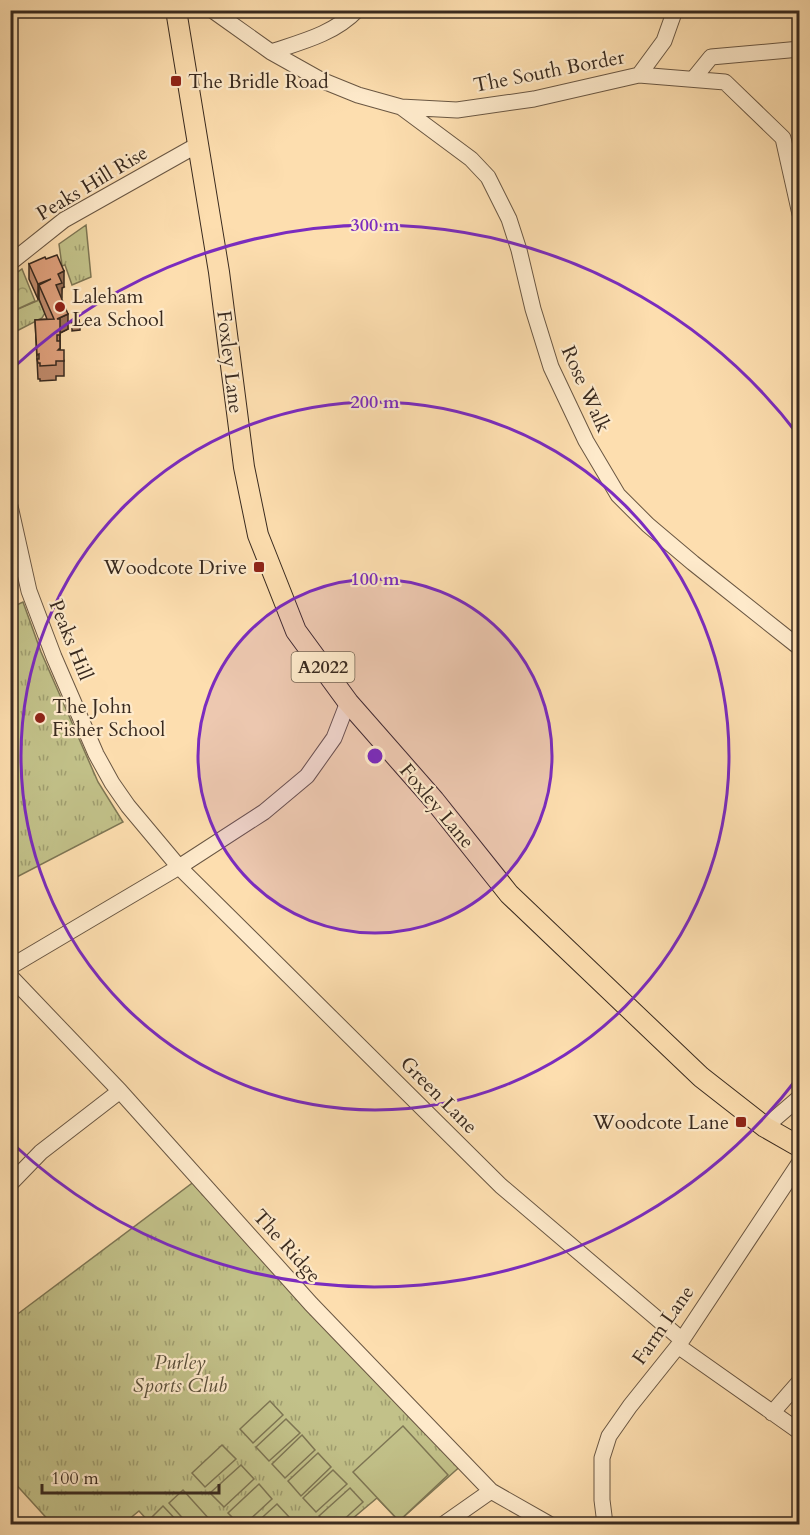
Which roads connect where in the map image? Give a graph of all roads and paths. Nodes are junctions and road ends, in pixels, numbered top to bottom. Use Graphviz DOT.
graph roads {
  1 [pos="176,10"];
  2 [pos="212,10"];
  3 [pos="357,10"];
  4 [pos="675,10"];
  5 [pos="800,49"];
  6 [pos="271,52"];
  7 [pos="639,75"];
  8 [pos="694,78"];
  9 [pos="401,107"];
  10 [pos="199,144"];
  11 [pos="800,214"];
  12 [pos="10,263"];
  13 [pos="10,506"];
  14 [pos="15,547"];
  15 [pos="800,648"];
  16 [pos="348,702"];
  17 [pos="180,867"];
  18 [pos="10,967"];
  19 [pos="10,976"];
  20 [pos="120,1091"];
  21 [pos="800,1097"];
  22 [pos="765,1127"];
  23 [pos="800,1147"];
  24 [pos="800,1162"];
  25 [pos="10,1184"];
  26 [pos="680,1342"];
  27 [pos="800,1382"];
  28 [pos="772,1413"];
  29 [pos="800,1432"];
  30 [pos="491,1491"];
  31 [pos="444,1524"];
  32 [pos="549,1524"];
  33 [pos="605,1524"];
  1 -- 10 [label="main road, Foxley Lane / A2022"];
  2 -- 6 [label="street, The South Border"];
  3 -- 6 [label="street"];
  4 -- 7 [label="street"];
  5 -- 8 [label="street"];
  6 -- 9 [label="street, The South Border"];
  7 -- 8 [label="street, The South Border"];
  7 -- 9 [label="street, The South Border"];
  8 -- 11 [label="street, The South Border"];
  9 -- 15 [label="street, Rose Walk"];
  10 -- 12 [label="street, Peaks Hill Rise"];
  10 -- 16 [label="main road, Foxley Lane / A2022"];
  13 -- 14 [label="street, Peaks Hill"];
  14 -- 17 [label="street, Peaks Hill"];
  16 -- 17 [label="street"];
  16 -- 22 [label="main road, Foxley Lane / A2022"];
  17 -- 18 [label="street"];
  17 -- 26 [label="street, Green Lane"];
  19 -- 20 [label="street, The Ridge"];
  20 -- 25 [label="street"];
  20 -- 30 [label="street, The Ridge"];
  21 -- 22 [label="street"];
  22 -- 23 [label="main road, Foxley Lane / A2022"];
  24 -- 26 [label="street, Farm Lane"];
  26 -- 28 [label="street, Green Lane"];
  26 -- 33 [label="street, Farm Lane"];
  27 -- 28 [label="street"];
  28 -- 29 [label="street, Green Lane"];
  30 -- 31 [label="street"];
  30 -- 32 [label="street, The Ridge"];
}
